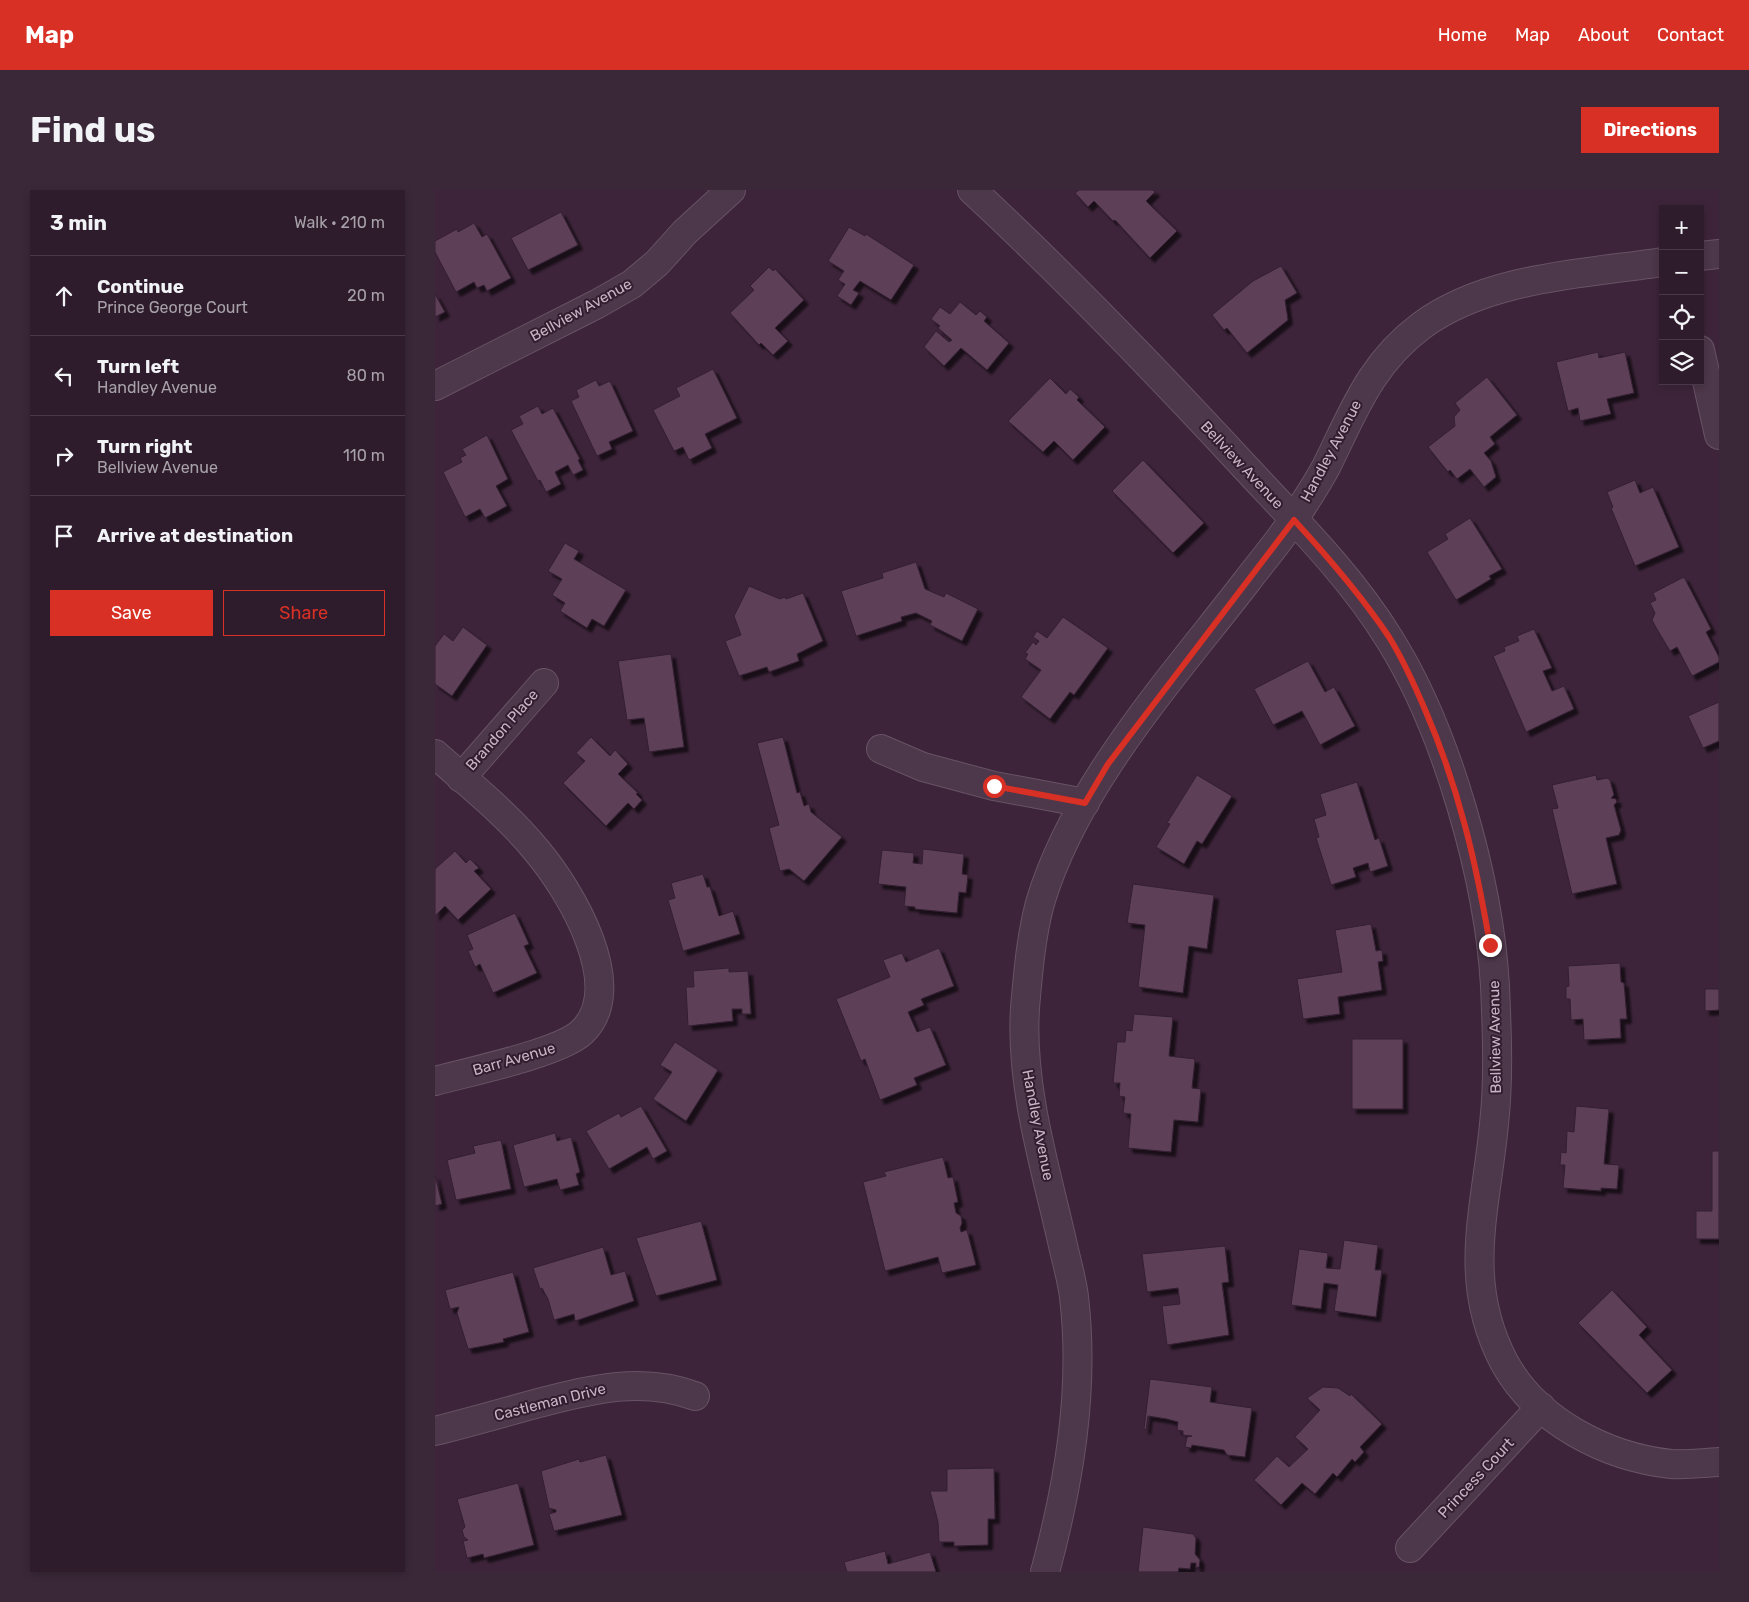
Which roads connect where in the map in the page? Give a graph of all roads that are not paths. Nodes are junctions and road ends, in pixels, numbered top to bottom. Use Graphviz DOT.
graph roads {
  1 [pos="731,190"];
  2 [pos="972,190"];
  3 [pos="1719,254"];
  4 [pos="1704,256"];
  5 [pos="1659,263"];
  6 [pos="1704,368"];
  7 [pos="435,386"];
  8 [pos="1719,434"];
  9 [pos="1294,520"];
  10 [pos="544,683"];
  11 [pos="881,749"];
  12 [pos="435,754"];
  13 [pos="461,778"];
  14 [pos="1085,803"];
  15 [pos="435,1081"];
  16 [pos="695,1396"];
  17 [pos="1541,1407"];
  18 [pos="435,1431"];
  19 [pos="1719,1462"];
  20 [pos="1410,1548"];
  21 [pos="1045,1572"];
  1 -- 7 [label="street, Bellview Avenue"];
  2 -- 9 [label="street, Bellview Avenue"];
  3 -- 4 [label="street"];
  5 -- 9 [label="street, Handley Avenue"];
  6 -- 8 [label="street"];
  9 -- 14 [label="street, Handley Avenue"];
  9 -- 17 [label="street, Bellview Avenue"];
  10 -- 13 [label="street, Brandon Place"];
  11 -- 14 [label="street"];
  12 -- 13 [label="street, Barr Avenue"];
  13 -- 15 [label="street, Barr Avenue"];
  14 -- 21 [label="street, Handley Avenue"];
  16 -- 18 [label="street, Castleman Drive"];
  17 -- 19 [label="street, Bellview Avenue"];
  17 -- 20 [label="street, Princess Court"];
}
